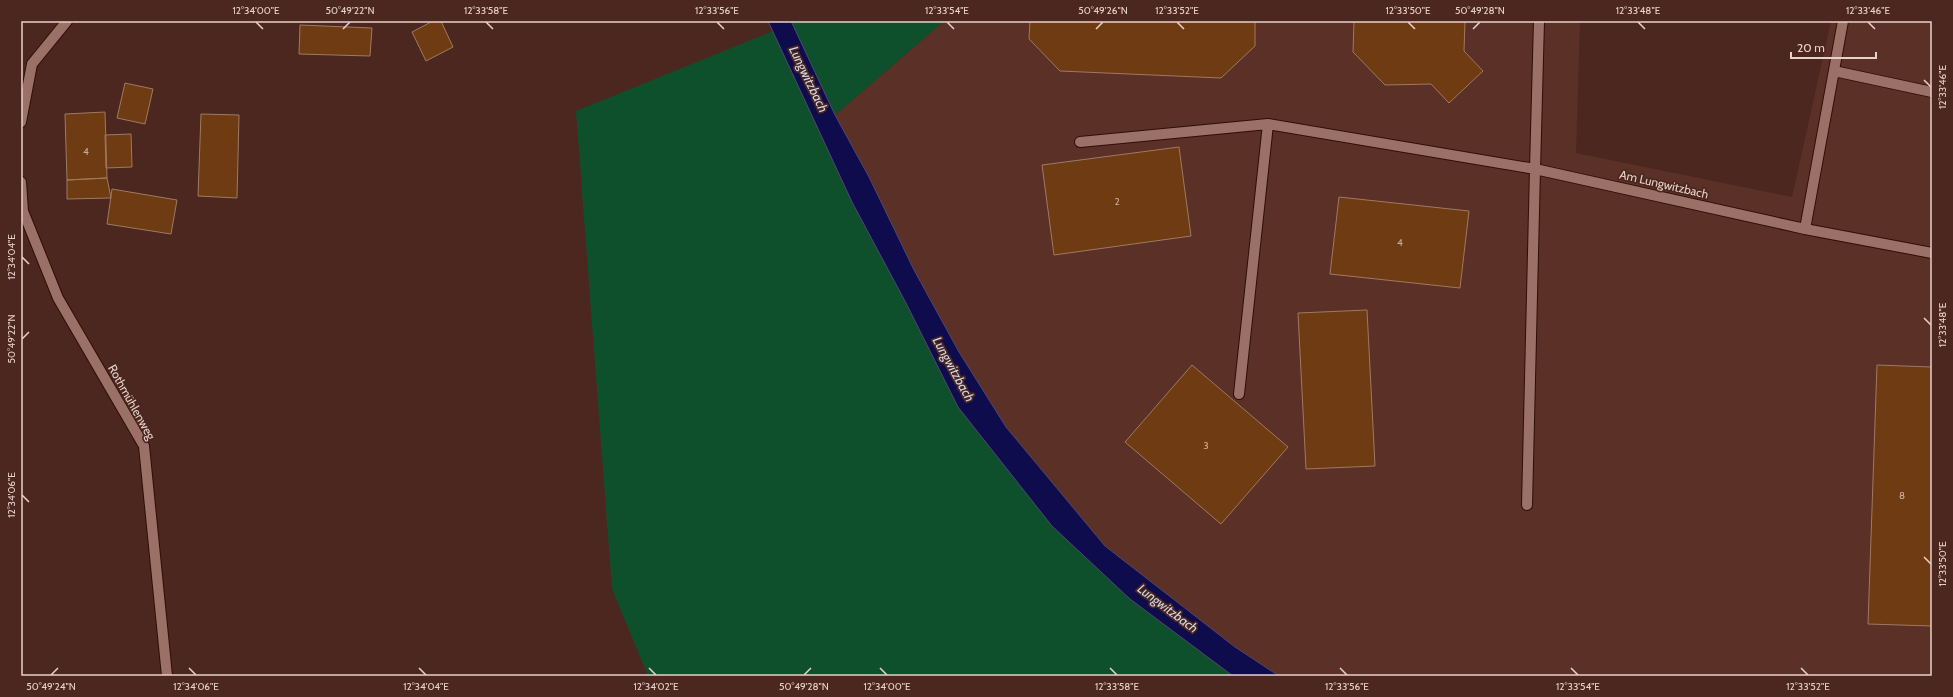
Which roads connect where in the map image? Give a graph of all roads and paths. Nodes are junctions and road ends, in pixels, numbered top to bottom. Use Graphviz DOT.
graph roads {
  1 [pos="67,21"];
  2 [pos="1539,21"];
  3 [pos="1843,21"];
  4 [pos="1834,71"];
  5 [pos="1932,92"];
  6 [pos="21,122"];
  7 [pos="1268,124"];
  8 [pos="1080,142"];
  9 [pos="1535,169"];
  10 [pos="21,182"];
  11 [pos="1805,229"];
  12 [pos="1932,253"];
  13 [pos="1239,394"];
  14 [pos="1527,505"];
  15 [pos="167,676"];
  1 -- 6 [label="street"];
  2 -- 9 [label="street"];
  3 -- 4 [label="street"];
  4 -- 5 [label="street"];
  4 -- 11 [label="street"];
  7 -- 8 [label="street, Am Lungwitzbach"];
  7 -- 9 [label="street, Am Lungwitzbach"];
  7 -- 13 [label="street"];
  9 -- 11 [label="street, Am Lungwitzbach"];
  9 -- 14 [label="street"];
  10 -- 15 [label="street, Rothmühlenweg"];
  11 -- 12 [label="street, Am Lungwitzbach"];
}
